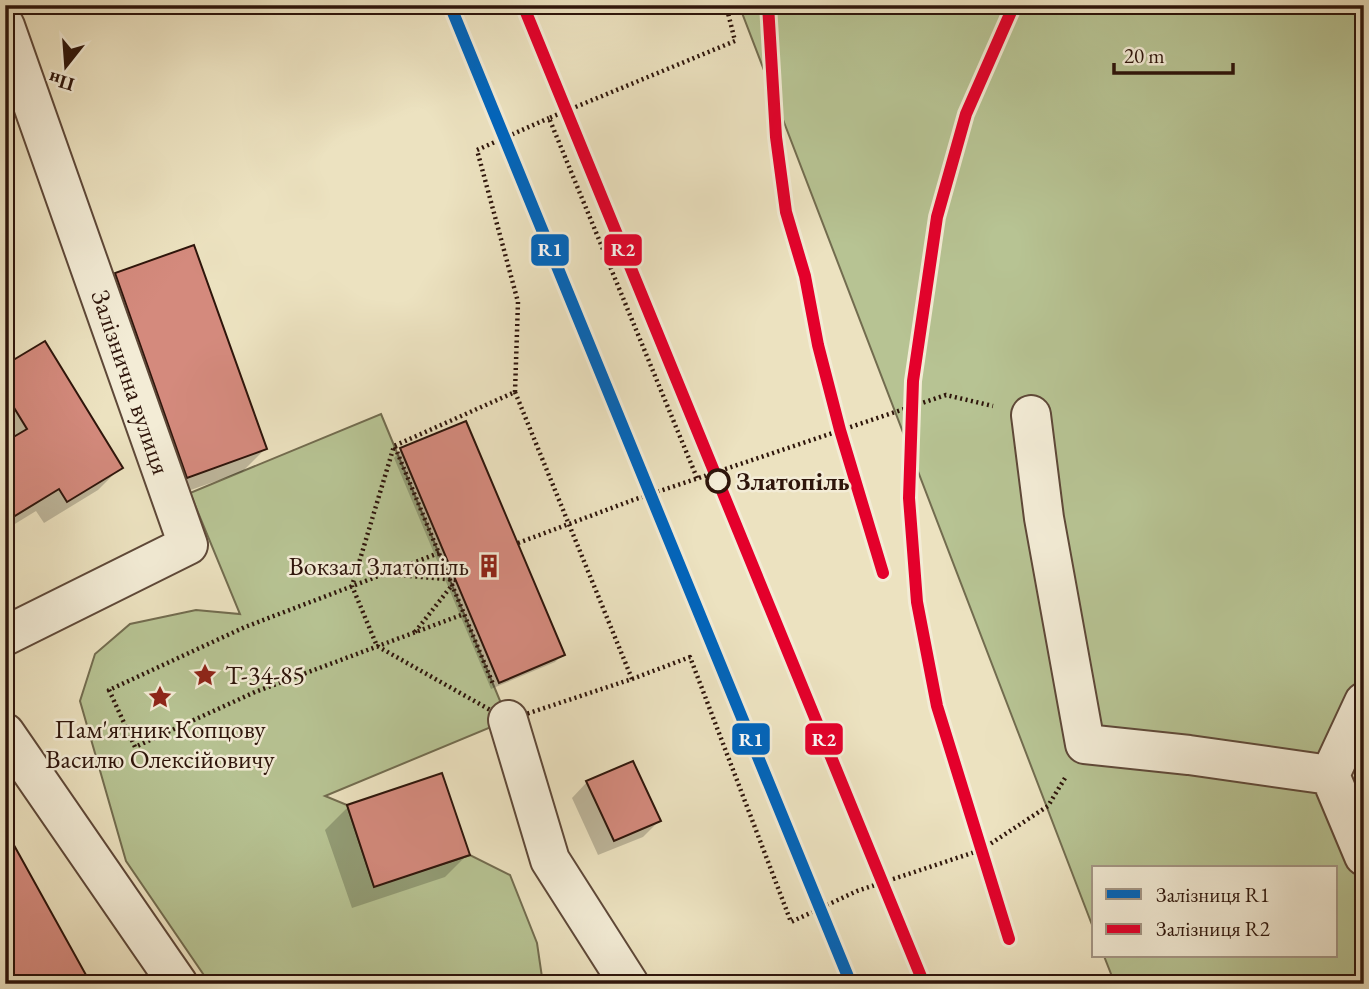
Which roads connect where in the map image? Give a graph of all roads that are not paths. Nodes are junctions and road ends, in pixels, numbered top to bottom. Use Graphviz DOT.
graph roads {
  1 [pos="5,26"];
  2 [pos="1031,415"];
  3 [pos="5,636"];
  4 [pos="1364,702"];
  5 [pos="506,714"];
  6 [pos="5,733"];
  7 [pos="1347,768"];
  8 [pos="1364,856"];
  9 [pos="178,984"];
  10 [pos="629,984"];
  1 -- 3 [label="street, Залізнична вулиця"];
  2 -- 7 [label="street"];
  4 -- 7 [label="street"];
  5 -- 10 [label="street"];
  6 -- 9 [label="street"];
  7 -- 8 [label="street"];
}
